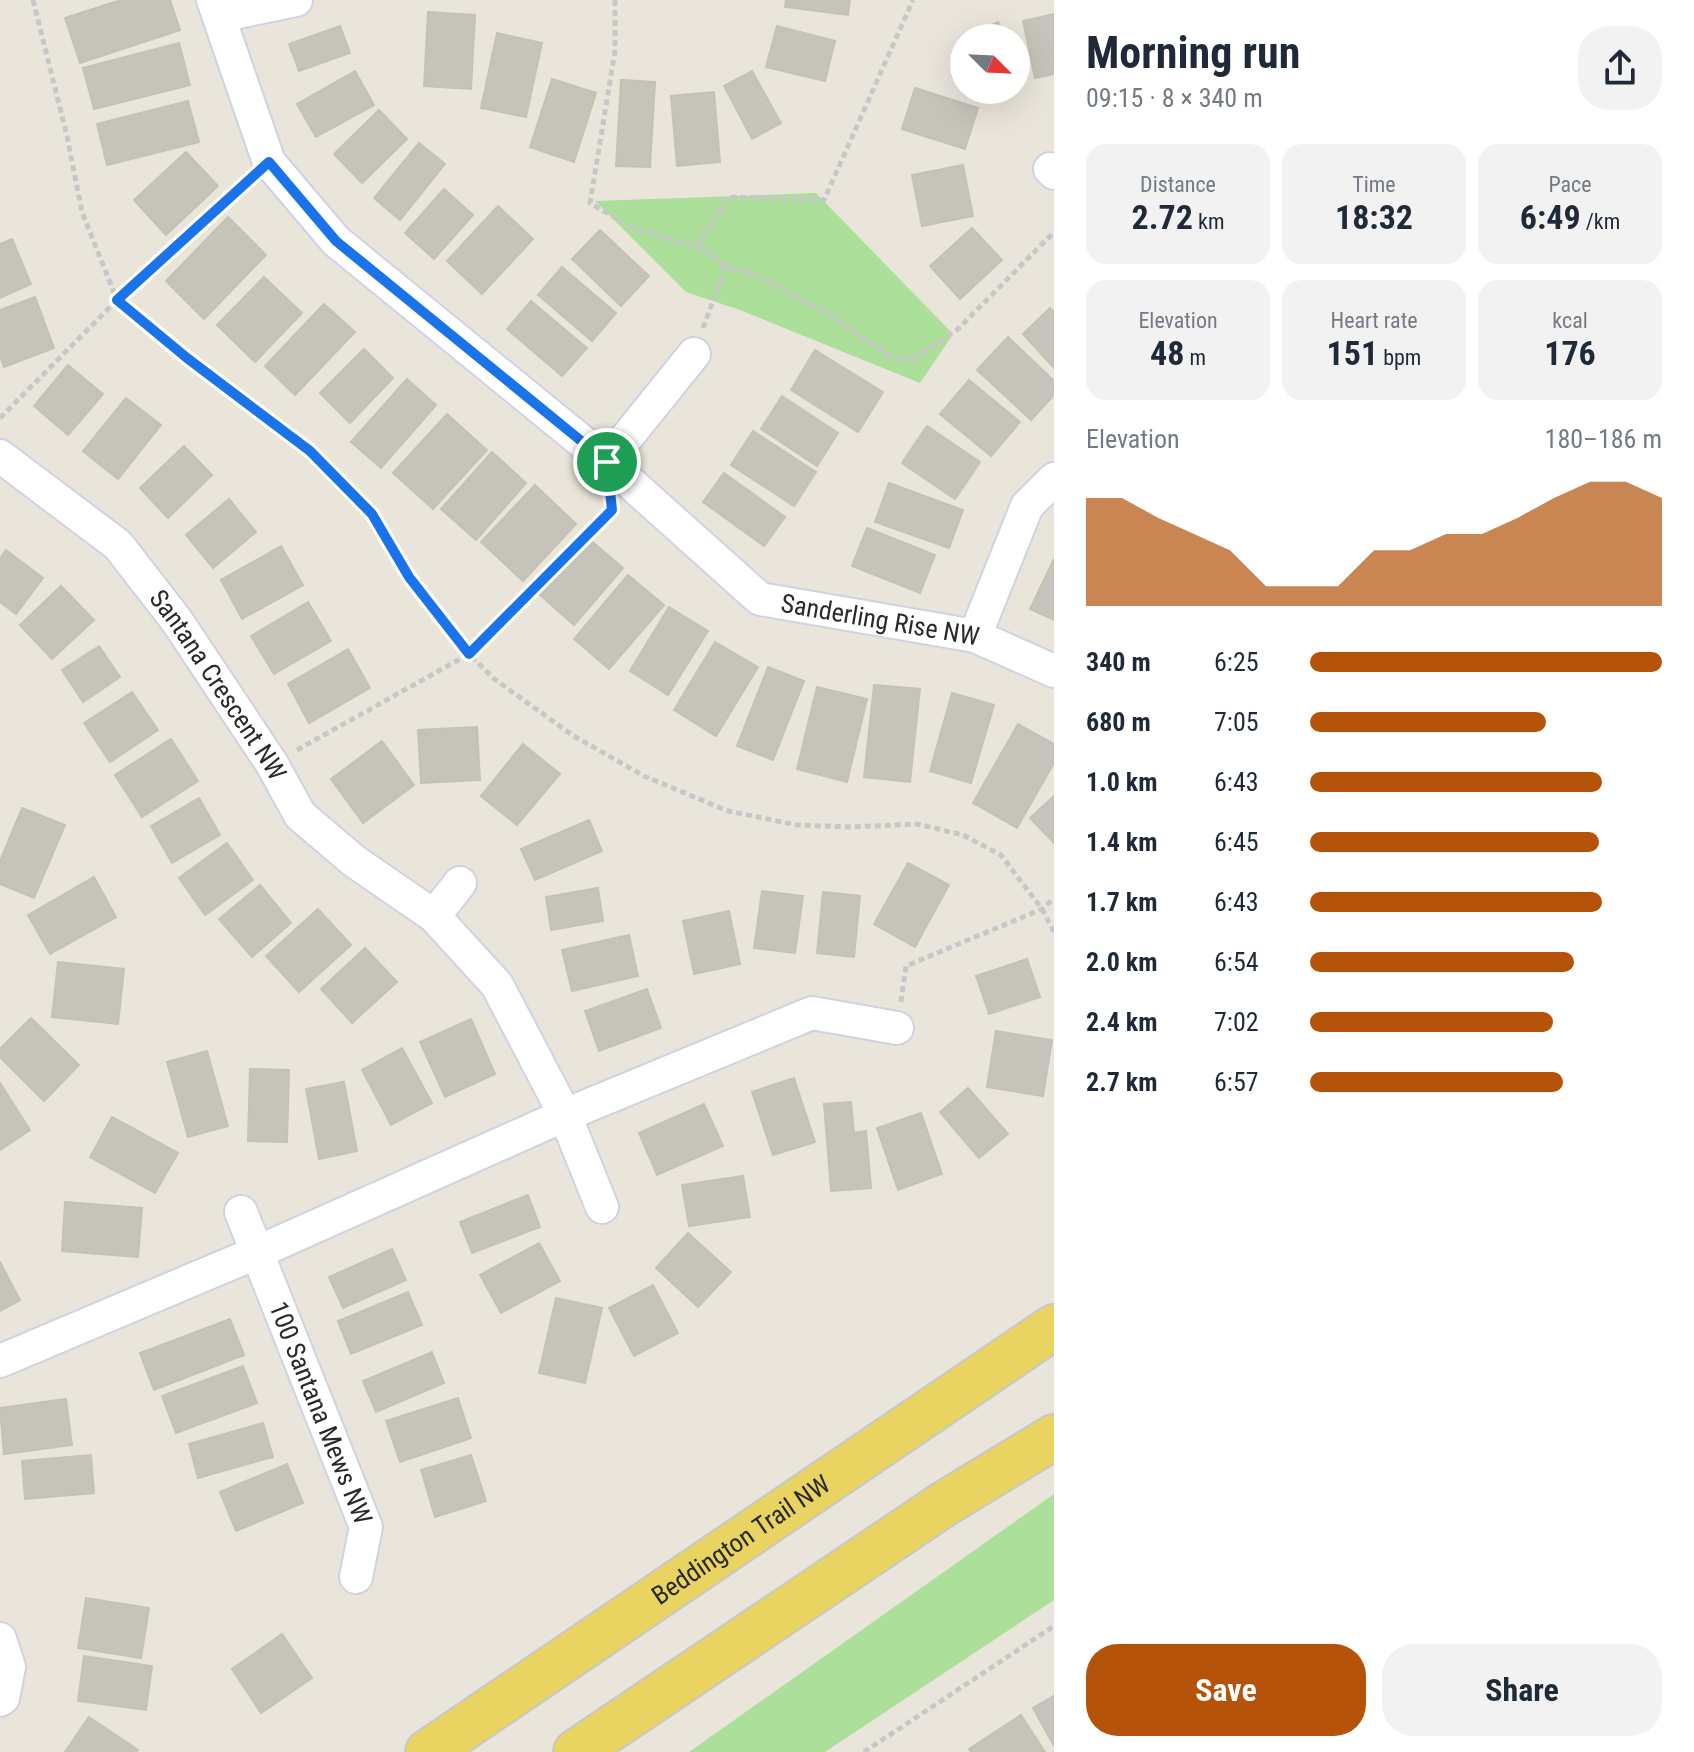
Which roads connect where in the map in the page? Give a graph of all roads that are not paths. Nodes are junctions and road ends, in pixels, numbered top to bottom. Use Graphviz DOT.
graph roads {
  1 [pos="296,0"];
  2 [pos="216,8"];
  3 [pos="694,354"];
  4 [pos="0,456"];
  5 [pos="607,462"];
  6 [pos="1054,479"];
  7 [pos="975,636"];
  8 [pos="1054,671"];
  9 [pos="460,883"];
  10 [pos="434,916"];
  11 [pos="897,1028"];
  12 [pos="565,1115"];
  13 [pos="602,1207"];
  14 [pos="241,1212"];
  15 [pos="258,1252"];
  16 [pos="1054,1327"];
  17 [pos="0,1361"];
  18 [pos="1054,1437"];
  19 [pos="356,1577"];
  20 [pos="0,1639"];
  21 [pos="0,1700"];
  22 [pos="428,1752"];
  23 [pos="576,1752"];
  1 -- 2 [label="street"];
  2 -- 5 [label="street, Sanderling Rise NW"];
  3 -- 5 [label="street"];
  4 -- 10 [label="street, Santana Crescent NW"];
  5 -- 7 [label="street, Sanderling Rise NW"];
  6 -- 7 [label="street"];
  7 -- 8 [label="street, Sanderling Rise NW"];
  9 -- 10 [label="street"];
  10 -- 12 [label="street, Santana Crescent NW"];
  11 -- 12 [label="street"];
  12 -- 13 [label="street, Santana Crescent NW"];
  12 -- 15 [label="street"];
  14 -- 15 [label="street"];
  15 -- 17 [label="street"];
  15 -- 19 [label="street, 100 Santana Mews NW"];
  16 -- 22 [label="main road, Beddington Trail NW"];
  18 -- 23 [label="main road"];
  20 -- 21 [label="street"];
}
